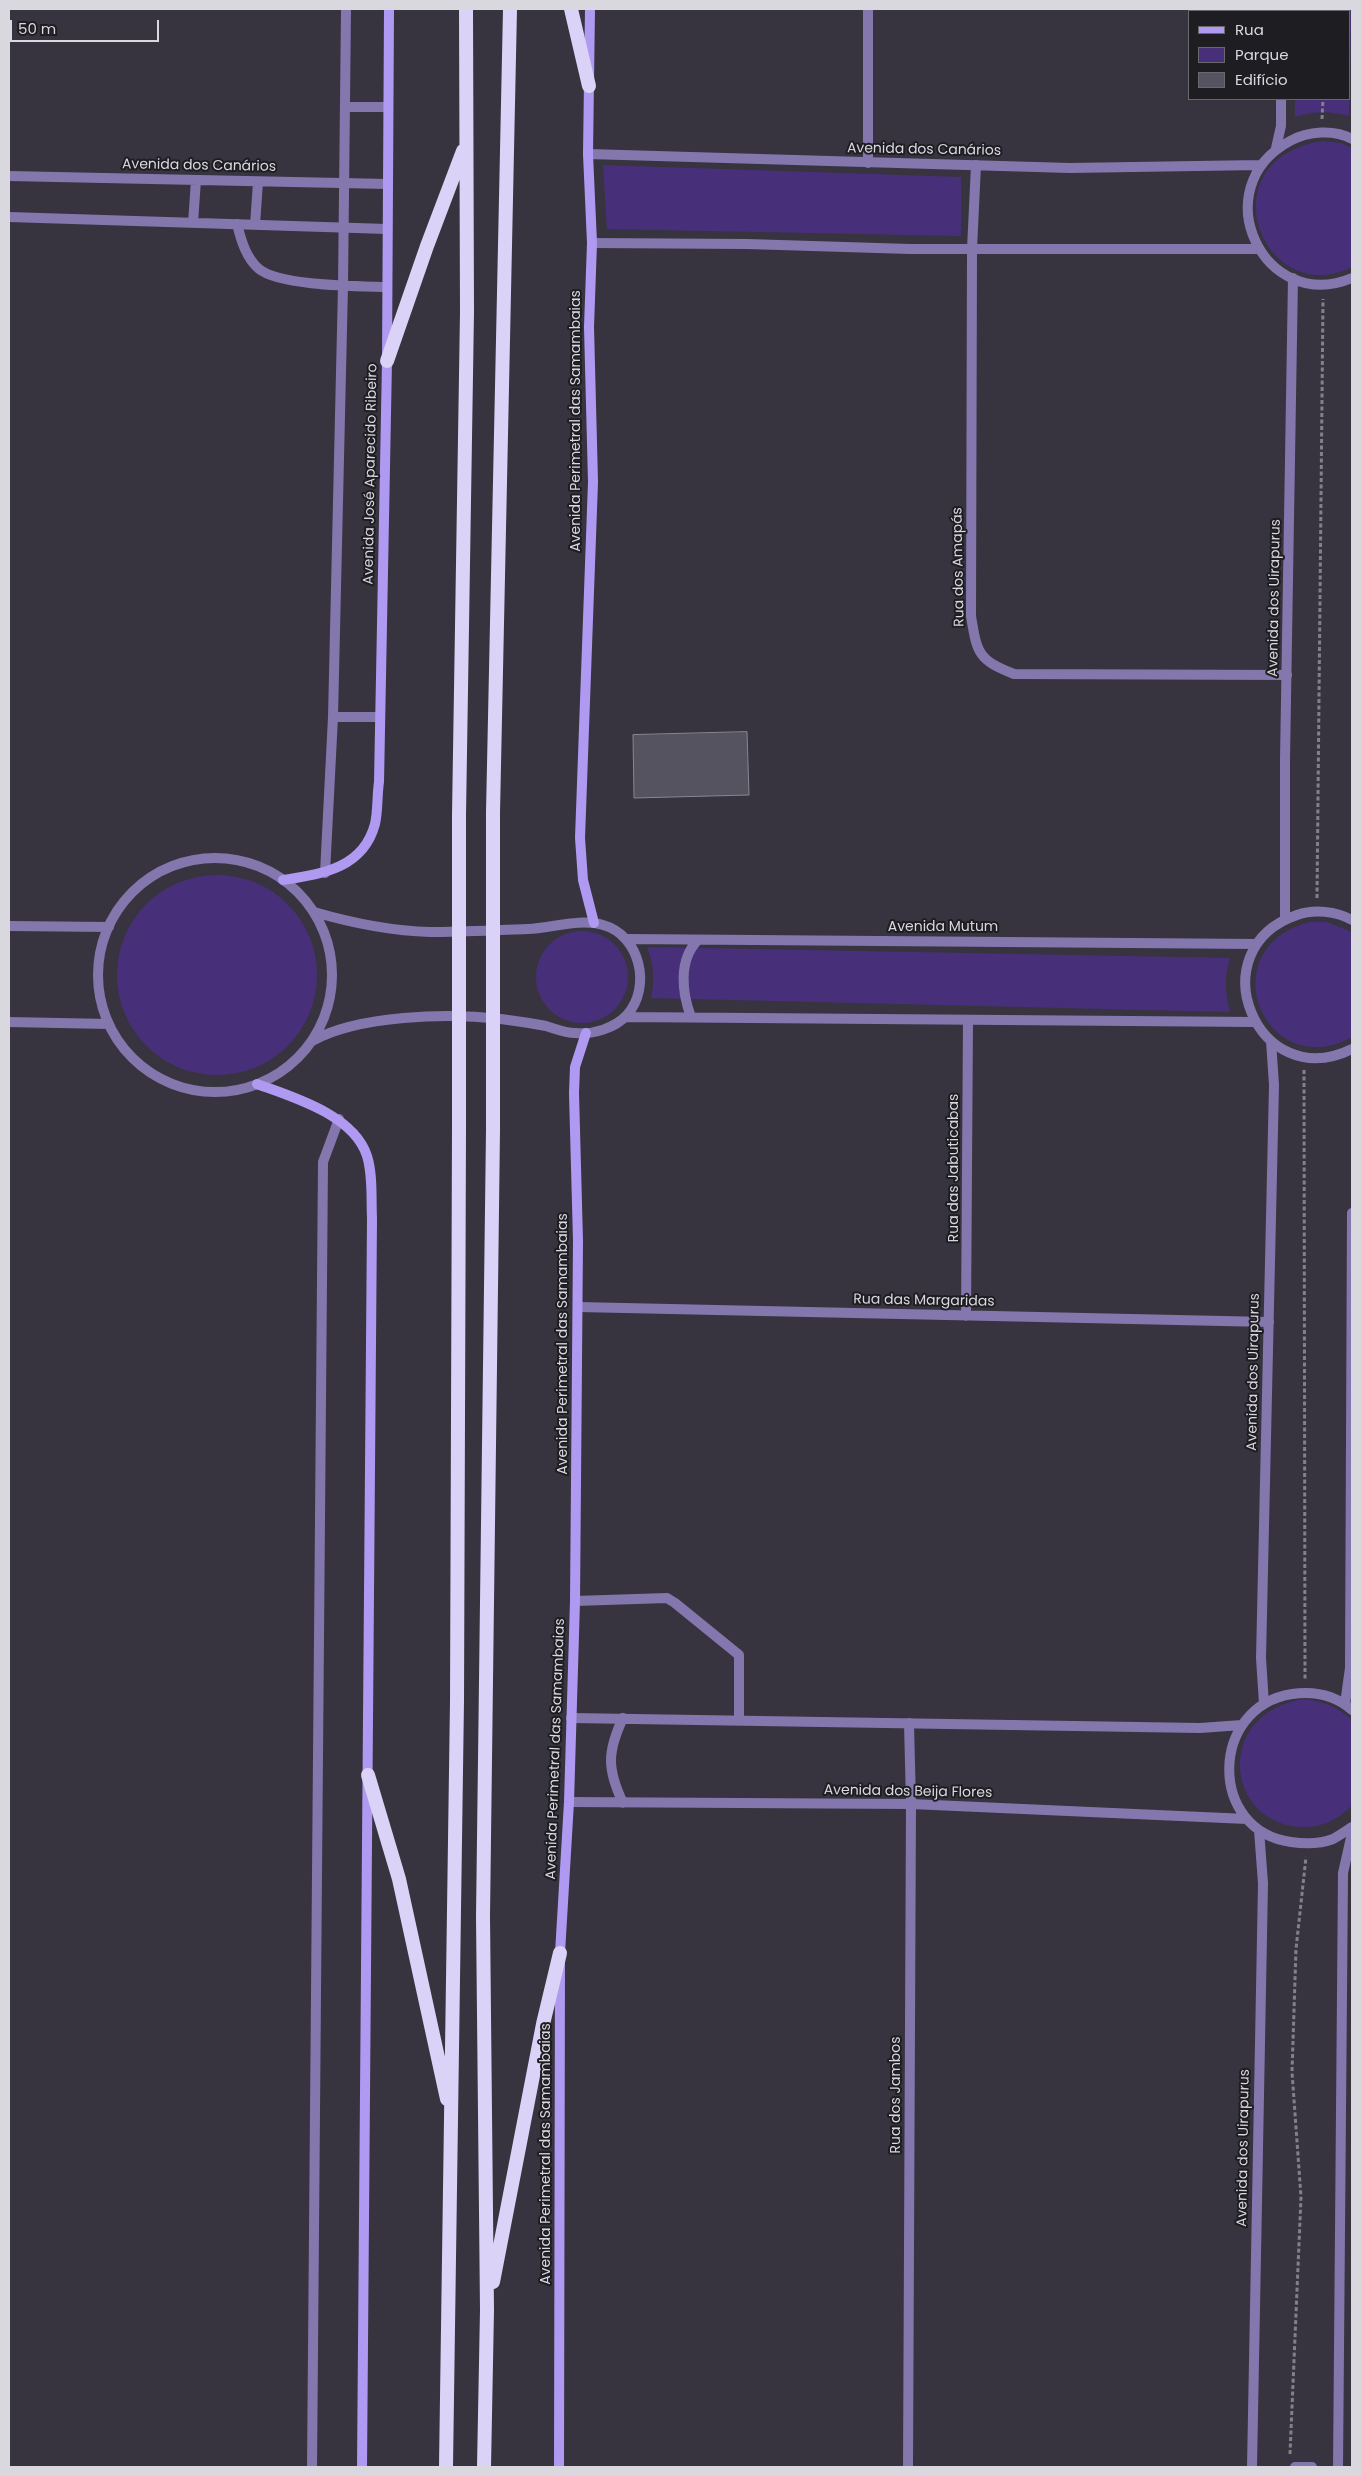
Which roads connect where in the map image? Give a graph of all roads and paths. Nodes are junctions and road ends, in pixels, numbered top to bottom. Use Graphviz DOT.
graph roads {
  1 [pos="346,9"];
  2 [pos="389,9"];
  3 [pos="466,9"];
  4 [pos="510,9"];
  5 [pos="571,9"];
  6 [pos="590,9"];
  7 [pos="868,9"];
  8 [pos="589,86"];
  9 [pos="1281,100"];
  10 [pos="1323,100"];
  11 [pos="388,107"];
  12 [pos="345,108"];
  13 [pos="1322,132"];
  14 [pos="1352,138"];
  15 [pos="467,141"];
  16 [pos="1276,148"];
  17 [pos="588,154"];
  18 [pos="868,163"];
  19 [pos="1260,165"];
  20 [pos="976,166"];
  21 [pos="9,176"];
  22 [pos="196,180"];
  23 [pos="258,182"];
  24 [pos="344,184"];
  25 [pos="388,184"];
  26 [pos="9,217"];
  27 [pos="193,223"];
  28 [pos="238,224"];
  29 [pos="255,225"];
  30 [pos="344,228"];
  31 [pos="387,229"];
  32 [pos="592,244"];
  33 [pos="972,249"];
  34 [pos="1258,249"];
  35 [pos="1293,278"];
  36 [pos="1352,278"];
  37 [pos="1323,284"];
  38 [pos="343,286"];
  39 [pos="386,287"];
  40 [pos="387,361"];
  41 [pos="1287,675"];
  42 [pos="333,717"];
  43 [pos="380,717"];
  44 [pos="325,873"];
  45 [pos="283,880"];
  46 [pos="314,912"];
  47 [pos="1316,912"];
  48 [pos="1285,919"];
  49 [pos="1352,920"];
  50 [pos="594,922"];
  51 [pos="9,926"];
  52 [pos="108,927"];
  53 [pos="628,939"];
  54 [pos="698,940"];
  55 [pos="1257,944"];
  56 [pos="626,1017"];
  57 [pos="691,1017"];
  58 [pos="968,1020"];
  59 [pos="9,1022"];
  60 [pos="1254,1022"];
  61 [pos="109,1024"];
  62 [pos="586,1033"];
  63 [pos="1271,1041"];
  64 [pos="311,1042"];
  65 [pos="1352,1049"];
  66 [pos="1304,1057"];
  67 [pos="257,1084"];
  68 [pos="339,1120"];
  69 [pos="1352,1213"];
  70 [pos="578,1307"];
  71 [pos="966,1316"];
  72 [pos="1269,1322"];
  73 [pos="576,1601"];
  74 [pos="1304,1692"];
  75 [pos="1264,1704"];
  76 [pos="1349,1707"];
  77 [pos="571,1718"];
  78 [pos="623,1718"];
  79 [pos="739,1720"];
  80 [pos="909,1723"];
  81 [pos="1242,1725"];
  82 [pos="368,1775"];
  83 [pos="569,1802"];
  84 [pos="623,1803"];
  85 [pos="911,1804"];
  86 [pos="1247,1819"];
  87 [pos="1352,1827"];
  88 [pos="1259,1830"];
  89 [pos="1352,1833"];
  90 [pos="1307,1844"];
  91 [pos="560,1953"];
  92 [pos="453,2124"];
  93 [pos="487,2310"];
  94 [pos="1292,2462"];
  95 [pos="312,2467"];
  96 [pos="362,2467"];
  97 [pos="446,2467"];
  98 [pos="484,2467"];
  99 [pos="559,2467"];
  100 [pos="908,2467"];
  101 [pos="1252,2467"];
  102 [pos="1312,2467"];
  103 [pos="1338,2467"];
  1 -- 12 [label="street"];
  2 -- 11 [label="main road, Avenida José Aparecido Ribeiro"];
  3 -- 15 [label="highway"];
  4 -- 93 [label="highway, bridge"];
  5 -- 8 [label="highway"];
  6 -- 8 [label="main road, Avenida Perimetral das Samambaias"];
  7 -- 18 [label="street"];
  8 -- 17 [label="main road, Avenida Perimetral das Samambaias"];
  9 -- 16 [label="street"];
  10 -- 13 [label="path"];
  11 -- 12 [label="street"];
  11 -- 25 [label="main road, Avenida José Aparecido Ribeiro"];
  12 -- 24 [label="street"];
  13 -- 14 [label="street"];
  13 -- 16 [label="street"];
  15 -- 40 [label="highway"];
  15 -- 92 [label="highway, bridge"];
  16 -- 19 [label="street"];
  17 -- 18 [label="street, Avenida dos Canários"];
  17 -- 32 [label="main road, Avenida Perimetral das Samambaias"];
  18 -- 20 [label="street, Avenida dos Canários"];
  19 -- 20 [label="street, Avenida dos Canários"];
  19 -- 34 [label="street"];
  20 -- 33 [label="street, Rua dos Amapás"];
  21 -- 22 [label="street, Avenida dos Canários"];
  22 -- 23 [label="street, Avenida dos Canários"];
  22 -- 27 [label="street"];
  23 -- 24 [label="street, Avenida dos Canários"];
  23 -- 29 [label="street"];
  24 -- 25 [label="street, Avenida dos Canários"];
  24 -- 30 [label="street"];
  25 -- 31 [label="main road, Avenida José Aparecido Ribeiro"];
  26 -- 27 [label="street"];
  27 -- 28 [label="street"];
  28 -- 29 [label="street"];
  28 -- 38 [label="street"];
  29 -- 30 [label="street"];
  30 -- 31 [label="street"];
  30 -- 38 [label="street"];
  31 -- 39 [label="main road, Avenida José Aparecido Ribeiro"];
  32 -- 33 [label="street"];
  32 -- 50 [label="main road, Avenida Perimetral das Samambaias"];
  33 -- 34 [label="street"];
  33 -- 41 [label="street, Rua dos Amapás"];
  34 -- 35 [label="street"];
  35 -- 37 [label="street"];
  35 -- 41 [label="street, Avenida dos Uirapurus"];
  36 -- 37 [label="street"];
  37 -- 47 [label="path"];
  38 -- 39 [label="street"];
  38 -- 42 [label="street"];
  39 -- 40 [label="main road, Avenida José Aparecido Ribeiro"];
  40 -- 43 [label="main road, Avenida José Aparecido Ribeiro"];
  41 -- 48 [label="street, Avenida dos Uirapurus"];
  42 -- 43 [label="street"];
  42 -- 44 [label="street"];
  43 -- 44 [label="main road, Avenida José Aparecido Ribeiro"];
  44 -- 45 [label="main road, Avenida José Aparecido Ribeiro"];
  45 -- 46 [label="street"];
  45 -- 52 [label="street"];
  46 -- 50 [label="street"];
  46 -- 64 [label="street"];
  47 -- 48 [label="street"];
  47 -- 49 [label="street"];
  48 -- 55 [label="street"];
  50 -- 53 [label="street"];
  51 -- 52 [label="street"];
  52 -- 61 [label="street"];
  53 -- 54 [label="street, Avenida Mutum"];
  53 -- 56 [label="street"];
  54 -- 55 [label="street, Avenida Mutum"];
  54 -- 57 [label="street"];
  55 -- 60 [label="street"];
  56 -- 57 [label="street"];
  56 -- 62 [label="street"];
  57 -- 58 [label="street"];
  58 -- 60 [label="street"];
  58 -- 71 [label="street, Rua das Jabuticabas"];
  59 -- 61 [label="street"];
  60 -- 63 [label="street"];
  61 -- 67 [label="street"];
  62 -- 64 [label="street"];
  62 -- 70 [label="main road, Avenida Perimetral das Samambaias"];
  63 -- 66 [label="street"];
  63 -- 72 [label="street, Avenida dos Uirapurus"];
  64 -- 67 [label="street"];
  65 -- 66 [label="street"];
  66 -- 74 [label="path"];
  67 -- 68 [label="main road"];
  68 -- 82 [label="main road"];
  68 -- 95 [label="street"];
  69 -- 76 [label="street"];
  70 -- 71 [label="street, Rua das Margaridas"];
  70 -- 73 [label="main road, Avenida Perimetral das Samambaias"];
  71 -- 72 [label="street, Rua das Margaridas"];
  72 -- 75 [label="street, Avenida dos Uirapurus"];
  73 -- 77 [label="main road, Avenida Perimetral das Samambaias"];
  73 -- 79 [label="street"];
  74 -- 75 [label="street"];
  74 -- 76 [label="street"];
  75 -- 81 [label="street"];
  77 -- 78 [label="street"];
  77 -- 83 [label="main road, Avenida Perimetral das Samambaias"];
  78 -- 79 [label="street"];
  78 -- 84 [label="street"];
  79 -- 80 [label="street"];
  80 -- 81 [label="street"];
  80 -- 85 [label="street, Rua dos Jambos"];
  81 -- 86 [label="street"];
  82 -- 92 [label="highway"];
  82 -- 96 [label="main road"];
  83 -- 84 [label="street, Avenida dos Beija Flores"];
  83 -- 91 [label="main road, Avenida Perimetral das Samambaias"];
  84 -- 85 [label="street, Avenida dos Beija Flores"];
  85 -- 86 [label="street, Avenida dos Beija Flores"];
  85 -- 100 [label="street, Rua dos Jambos"];
  86 -- 88 [label="street"];
  87 -- 90 [label="street"];
  88 -- 90 [label="street"];
  88 -- 101 [label="street, Avenida dos Uirapurus"];
  89 -- 103 [label="street"];
  90 -- 94 [label="path"];
  91 -- 93 [label="highway"];
  91 -- 99 [label="main road, Avenida Perimetral das Samambaias"];
  92 -- 97 [label="highway"];
  93 -- 98 [label="highway"];
  94 -- 102 [label="street"];
}
